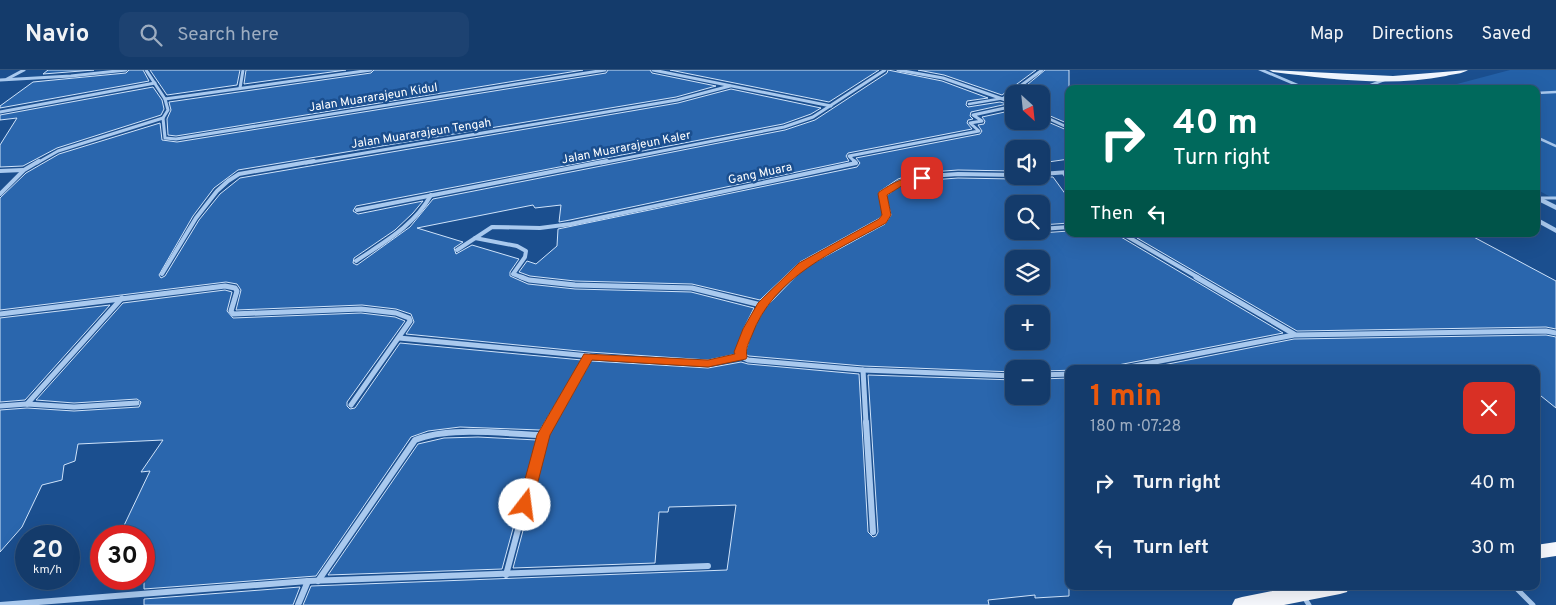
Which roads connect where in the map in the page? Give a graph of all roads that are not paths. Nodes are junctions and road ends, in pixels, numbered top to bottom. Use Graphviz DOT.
graph roads {
  1 [pos="24,70"];
  2 [pos="126,70"];
  3 [pos="146,70"];
  4 [pos="243,70"];
  5 [pos="320,70"];
  6 [pos="372,70"];
  7 [pos="605,70"];
  8 [pos="653,70"];
  9 [pos="885,70"];
  10 [pos="898,70"];
  11 [pos="1042,70"];
  12 [pos="1261,70"];
  13 [pos="1273,70"];
  14 [pos="1464,70"];
  15 [pos="320,77"];
  16 [pos="1387,79"];
  17 [pos="0,80"];
  18 [pos="5,80"];
  19 [pos="154,83"];
  20 [pos="1298,85"];
  21 [pos="1370,85"];
  22 [pos="730,86"];
  23 [pos="240,88"];
  24 [pos="1556,92"];
  25 [pos="1540,93"];
  26 [pos="1004,98"];
  27 [pos="165,99"];
  28 [pos="969,104"];
  29 [pos="832,106"];
  30 [pos="1005,106"];
  31 [pos="0,112"];
  32 [pos="164,118"];
  33 [pos="1050,119"];
  34 [pos="1065,126"];
  35 [pos="1540,139"];
  36 [pos="1556,146"];
  37 [pos="24,170"];
  38 [pos="0,171"];
  39 [pos="1065,173"];
  40 [pos="1050,174"];
  41 [pos="1005,175"];
  42 [pos="0,194"];
  43 [pos="431,195"];
  44 [pos="1540,198"];
  45 [pos="1556,198"];
  46 [pos="1540,200"];
  47 [pos="1556,208"];
  48 [pos="357,210"];
  49 [pos="1540,221"];
  50 [pos="1065,227"];
  51 [pos="1050,228"];
  52 [pos="1556,231"];
  53 [pos="1128,237"];
  54 [pos="475,238"];
  55 [pos="457,250"];
  56 [pos="356,261"];
  57 [pos="162,274"];
  58 [pos="122,298"];
  59 [pos="762,305"];
  60 [pos="0,314"];
  61 [pos="1556,333"];
  62 [pos="1294,335"];
  63 [pos="399,338"];
  64 [pos="589,356"];
  65 [pos="742,357"];
  66 [pos="1140,365"];
  67 [pos="863,370"];
  68 [pos="1065,374"];
  69 [pos="1050,375"];
  70 [pos="1005,376"];
  71 [pos="137,403"];
  72 [pos="28,404"];
  73 [pos="351,405"];
  74 [pos="0,406"];
  75 [pos="543,435"];
  76 [pos="873,532"];
  77 [pos="1556,549"];
  78 [pos="1540,551"];
  79 [pos="708,566"];
  80 [pos="506,575"];
  81 [pos="308,581"];
  82 [pos="318,581"];
  83 [pos="1329,590"];
  84 [pos="1518,590"];
  85 [pos="1305,599"];
  86 [pos="1253,604"];
  87 [pos="0,605"];
  88 [pos="298,605"];
  89 [pos="1533,605"];
  1 -- 18 [label="street"];
  2 -- 18 [label="street"];
  3 -- 19 [label="street"];
  4 -- 23 [label="street"];
  5 -- 15 [label="street"];
  6 -- 15 [label="street"];
  7 -- 32 [label="street, Jalan Muararajeun Kidul"];
  8 -- 22 [label="street"];
  9 -- 29 [label="street, Jalan Muararajeun Kaler"];
  10 -- 26 [label="street"];
  11 -- 26 [label="street"];
  12 -- 20 [label="street"];
  13 -- 16 [label="main road"];
  14 -- 16 [label="main road"];
  15 -- 23 [label="street"];
  16 -- 21 [label="street"];
  17 -- 18 [label="street"];
  19 -- 27 [label="street"];
  19 -- 31 [label="street"];
  22 -- 29 [label="street"];
  22 -- 57 [label="street, Jalan Muararajeun Tengah"];
  23 -- 27 [label="street"];
  24 -- 25 [label="lane"];
  26 -- 28 [label="lane"];
  27 -- 32 [label="street"];
  29 -- 43 [label="street, Jalan Muararajeun Kaler"];
  30 -- 54 [label="street, Gang Muara"];
  32 -- 37 [label="street"];
  33 -- 34 [label="street"];
  35 -- 36 [label="lane"];
  37 -- 38 [label="street"];
  37 -- 42 [label="street"];
  39 -- 40 [label="street"];
  41 -- 59 [label="street"];
  43 -- 48 [label="street, Jalan Muararajeun Kaler"];
  43 -- 56 [label="street"];
  44 -- 45 [label="lane"];
  46 -- 47 [label="street"];
  49 -- 52 [label="street"];
  50 -- 51 [label="street"];
  53 -- 62 [label="street"];
  54 -- 55 [label="street, Gang Muara"];
  54 -- 59 [label="street"];
  58 -- 60 [label="street"];
  58 -- 63 [label="street"];
  58 -- 72 [label="street"];
  59 -- 65 [label="street"];
  61 -- 62 [label="street"];
  62 -- 66 [label="street"];
  63 -- 64 [label="street"];
  63 -- 73 [label="street"];
  64 -- 65 [label="street"];
  64 -- 75 [label="street"];
  65 -- 67 [label="street"];
  67 -- 70 [label="street"];
  67 -- 76 [label="street"];
  68 -- 69 [label="street"];
  71 -- 72 [label="street"];
  72 -- 74 [label="street"];
  75 -- 80 [label="street"];
  75 -- 82 [label="street"];
  77 -- 78 [label="highway"];
  79 -- 80 [label="street"];
  80 -- 82 [label="street"];
  81 -- 82 [label="street"];
  81 -- 87 [label="street"];
  81 -- 88 [label="street"];
  83 -- 85 [label="highway"];
  84 -- 89 [label="lane"];
  85 -- 86 [label="highway"];
}
